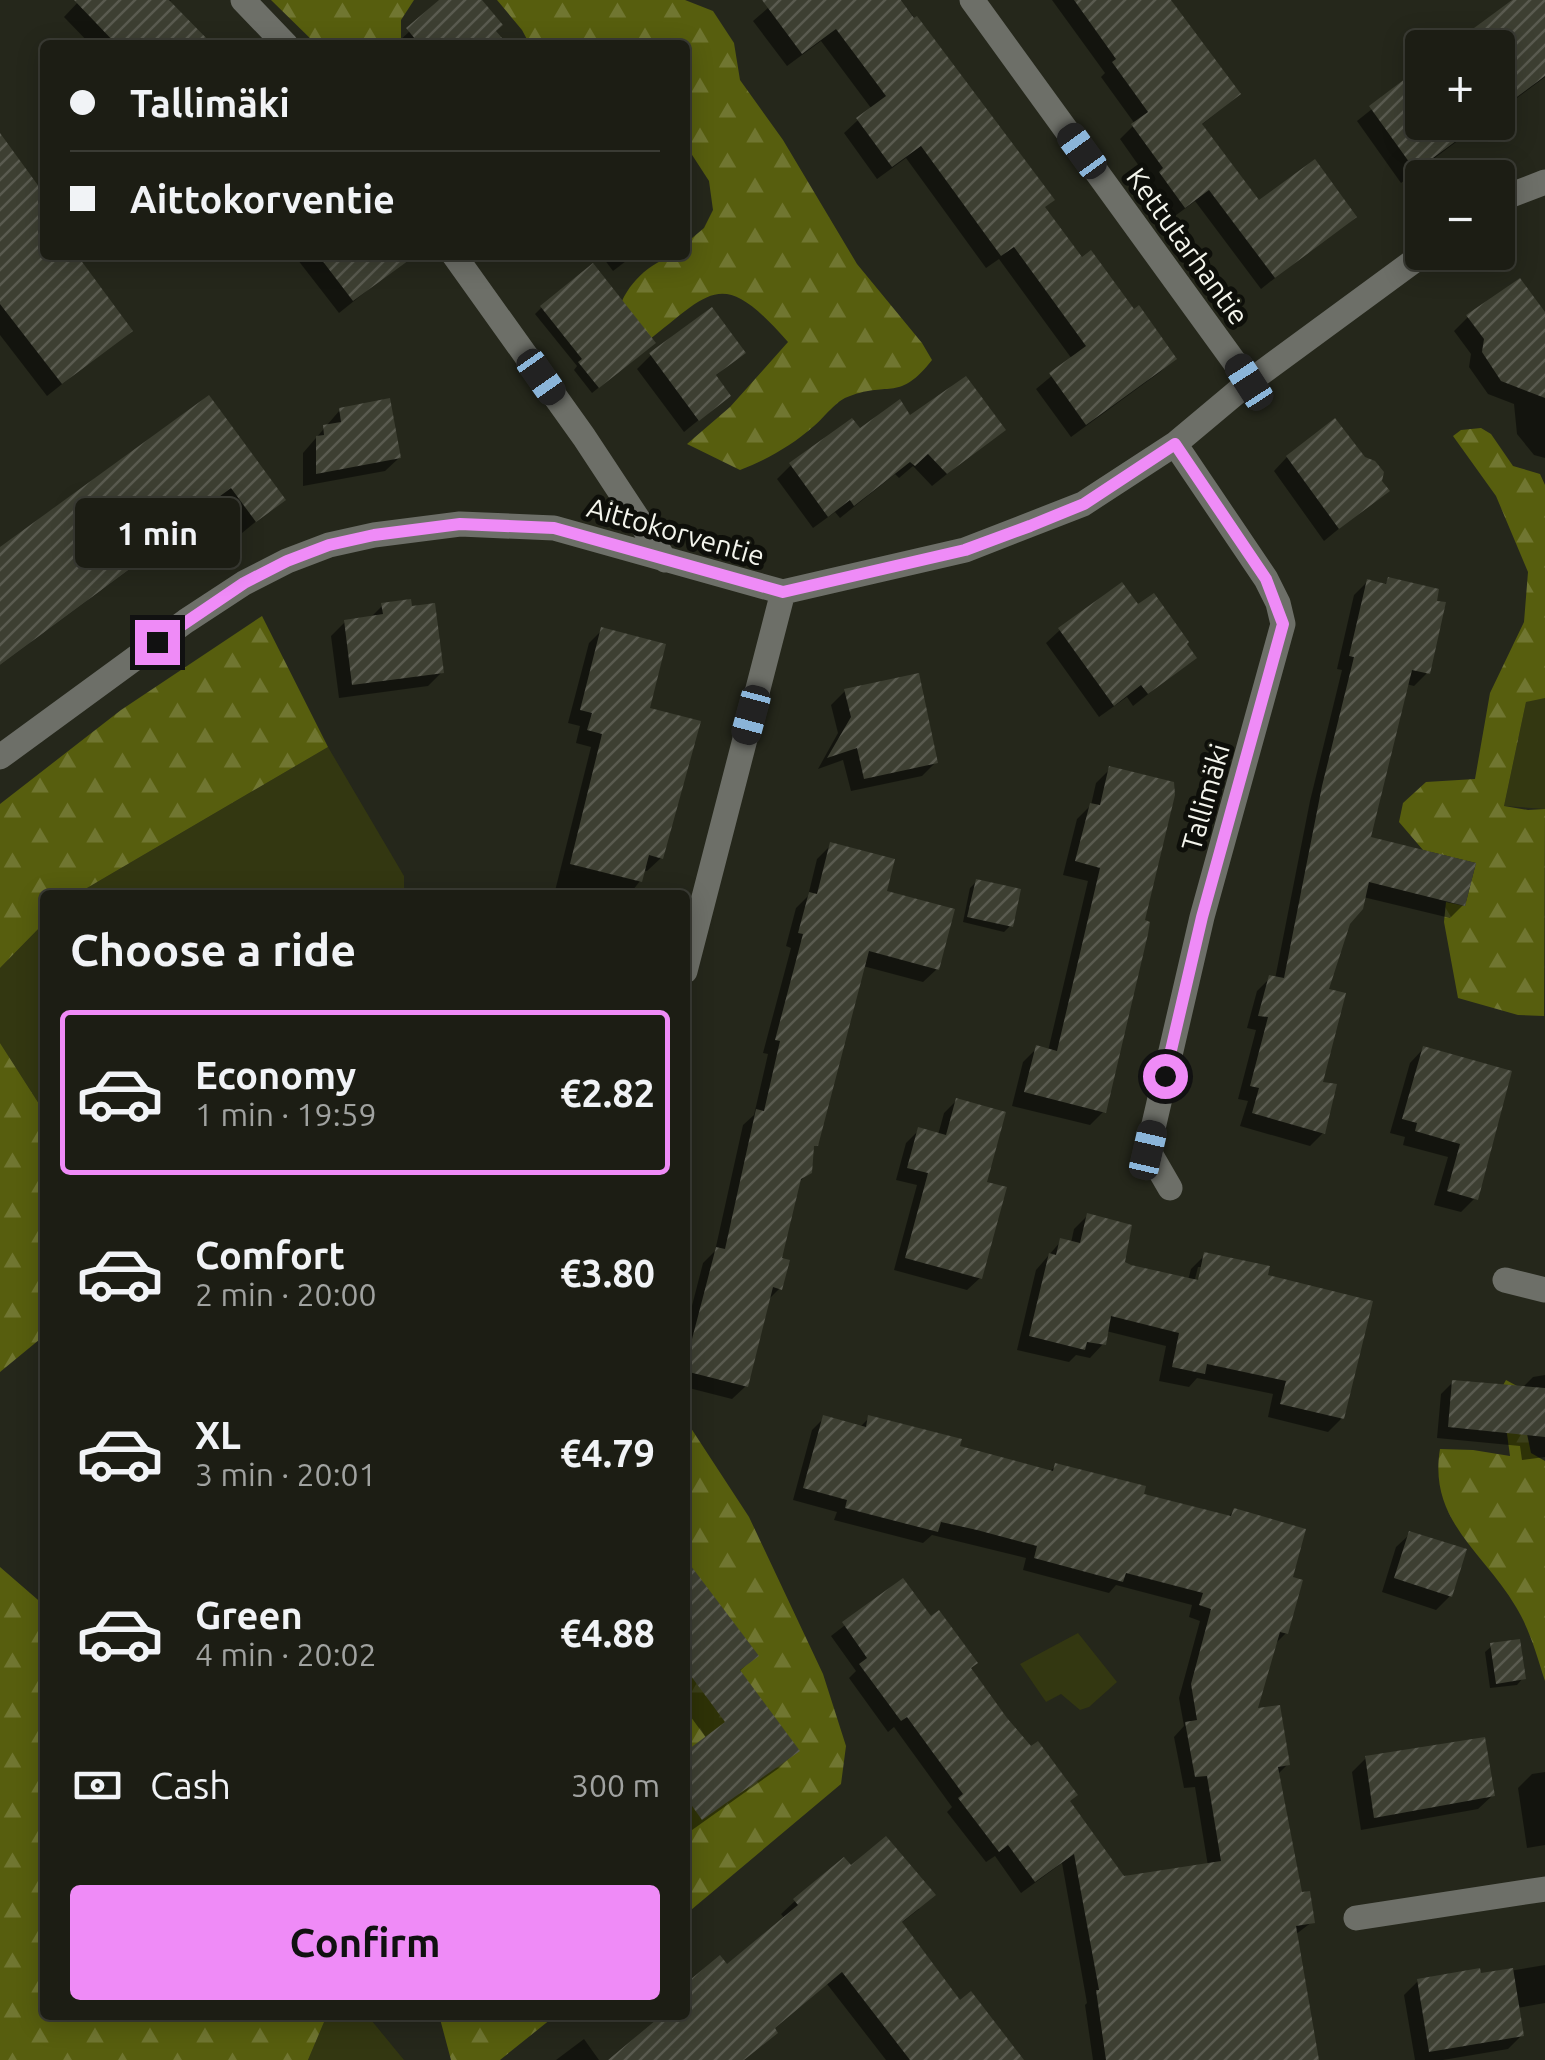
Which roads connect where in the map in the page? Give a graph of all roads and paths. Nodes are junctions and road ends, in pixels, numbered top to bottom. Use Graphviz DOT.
graph roads {
  1 [pos="243,0"];
  2 [pos="972,0"];
  3 [pos="281,40"];
  4 [pos="1545,182"];
  5 [pos="1515,193"];
  6 [pos="458,260"];
  7 [pos="1405,267"];
  8 [pos="1249,382"];
  9 [pos="1175,444"];
  10 [pos="664,560"];
  11 [pos="783,592"];
  12 [pos="0,757"];
  13 [pos="690,952"];
  14 [pos="1170,1188"];
  15 [pos="1504,1280"];
  16 [pos="1545,1290"];
  17 [pos="1545,1889"];
  18 [pos="1356,1918"];
  1 -- 3 [label="street"];
  2 -- 8 [label="street, Kettutarhantie"];
  4 -- 5 [label="street"];
  6 -- 10 [label="street"];
  7 -- 8 [label="street, Aittokorventie"];
  8 -- 9 [label="street, Aittokorventie"];
  9 -- 11 [label="street, Aittokorventie"];
  9 -- 14 [label="street, Tallimäki"];
  10 -- 11 [label="street, Aittokorventie"];
  10 -- 12 [label="street, Aittokorventie"];
  11 -- 13 [label="street"];
  15 -- 16 [label="street"];
  17 -- 18 [label="street"];
}
